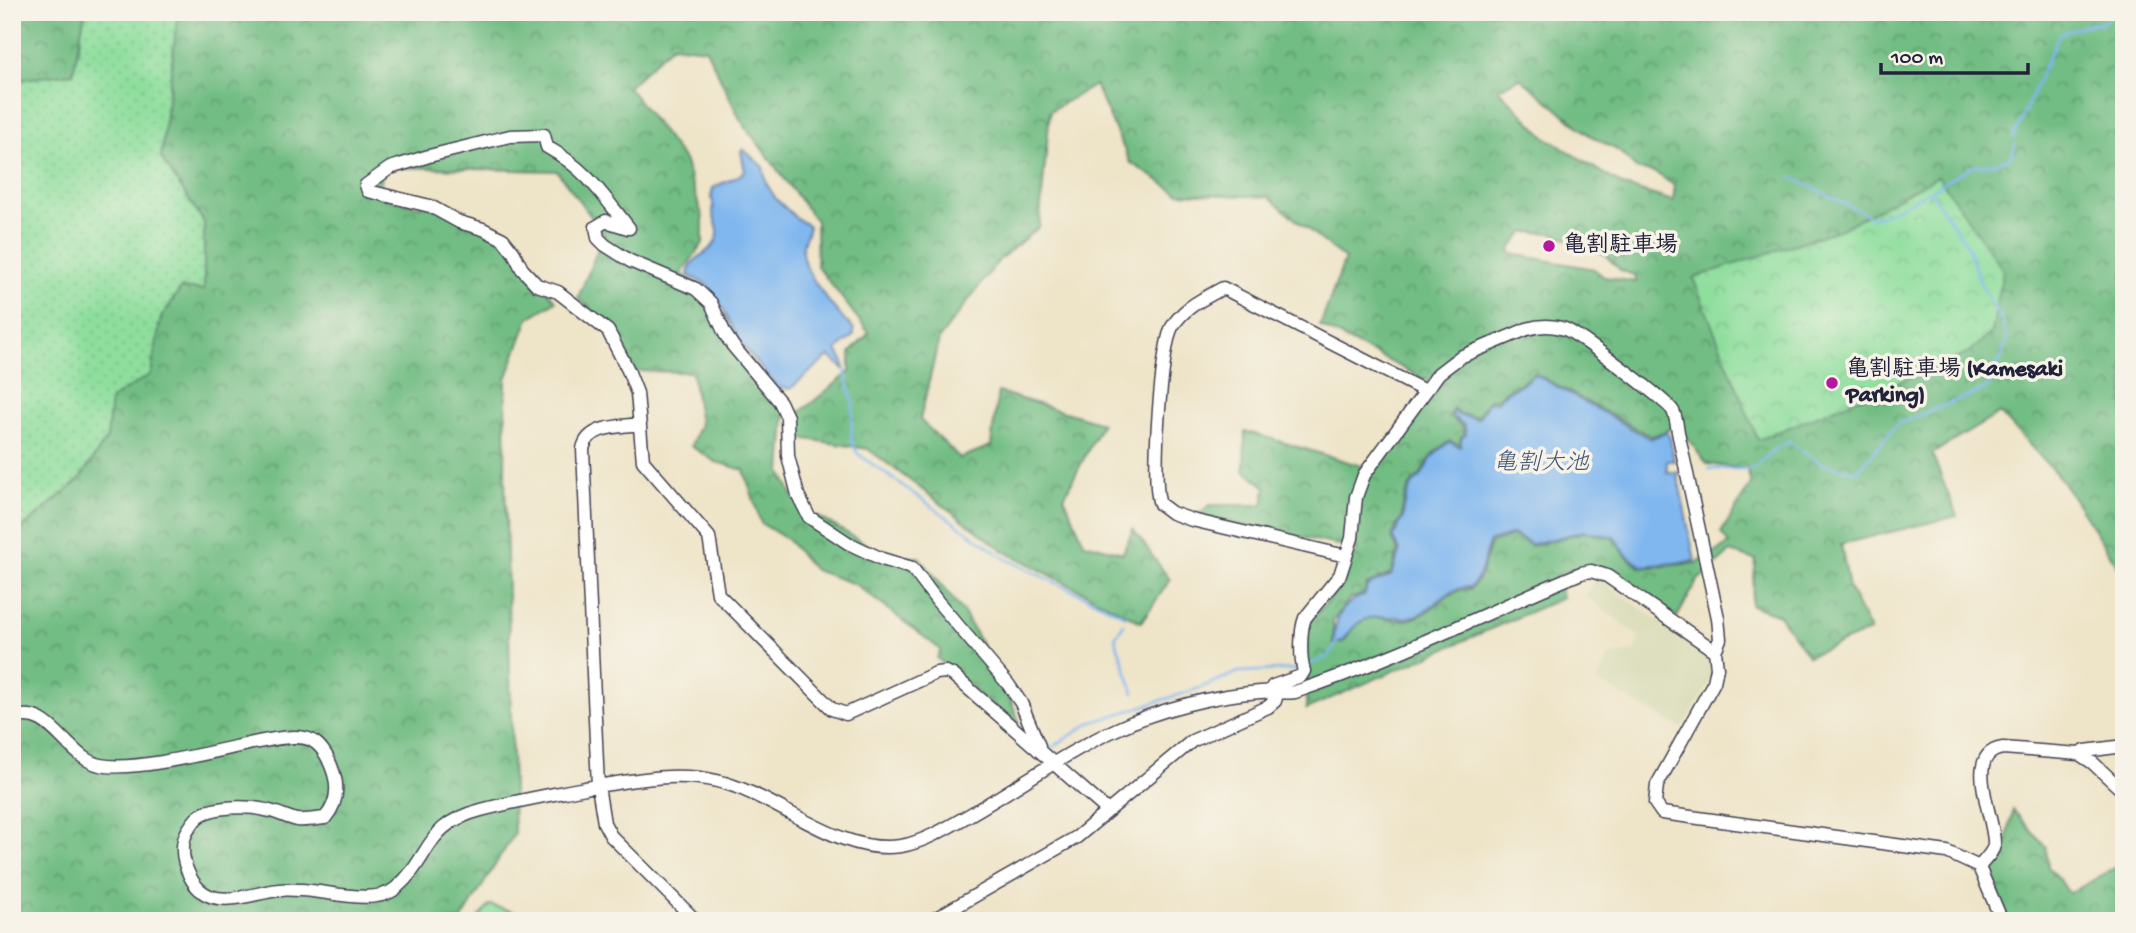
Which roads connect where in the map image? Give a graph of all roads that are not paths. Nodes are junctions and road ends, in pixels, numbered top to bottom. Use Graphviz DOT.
graph roads {
  1 [pos="1425,391"];
  2 [pos="640,424"];
  3 [pos="1346,556"];
  4 [pos="1715,651"];
  5 [pos="1273,693"];
  6 [pos="12,719"];
  7 [pos="2124,746"];
  8 [pos="1038,750"];
  9 [pos="2079,754"];
  10 [pos="1054,764"];
  11 [pos="598,786"];
  12 [pos="2124,792"];
  13 [pos="1108,811"];
  14 [pos="1979,867"];
  15 [pos="696,921"];
  16 [pos="931,921"];
  17 [pos="2001,921"];
  1 -- 3 [label="street"];
  1 -- 3 [label="street"];
  1 -- 4 [label="street"];
  2 -- 8 [label="street"];
  2 -- 8 [label="street"];
  2 -- 11 [label="street"];
  3 -- 5 [label="street"];
  4 -- 5 [label="street"];
  4 -- 14 [label="street"];
  5 -- 10 [label="street"];
  5 -- 13 [label="street"];
  6 -- 11 [label="street"];
  7 -- 9 [label="street"];
  8 -- 10 [label="street"];
  9 -- 12 [label="street"];
  9 -- 14 [label="street"];
  10 -- 11 [label="street"];
  10 -- 13 [label="street"];
  11 -- 15 [label="street"];
  13 -- 16 [label="street"];
  14 -- 17 [label="street"];
}
